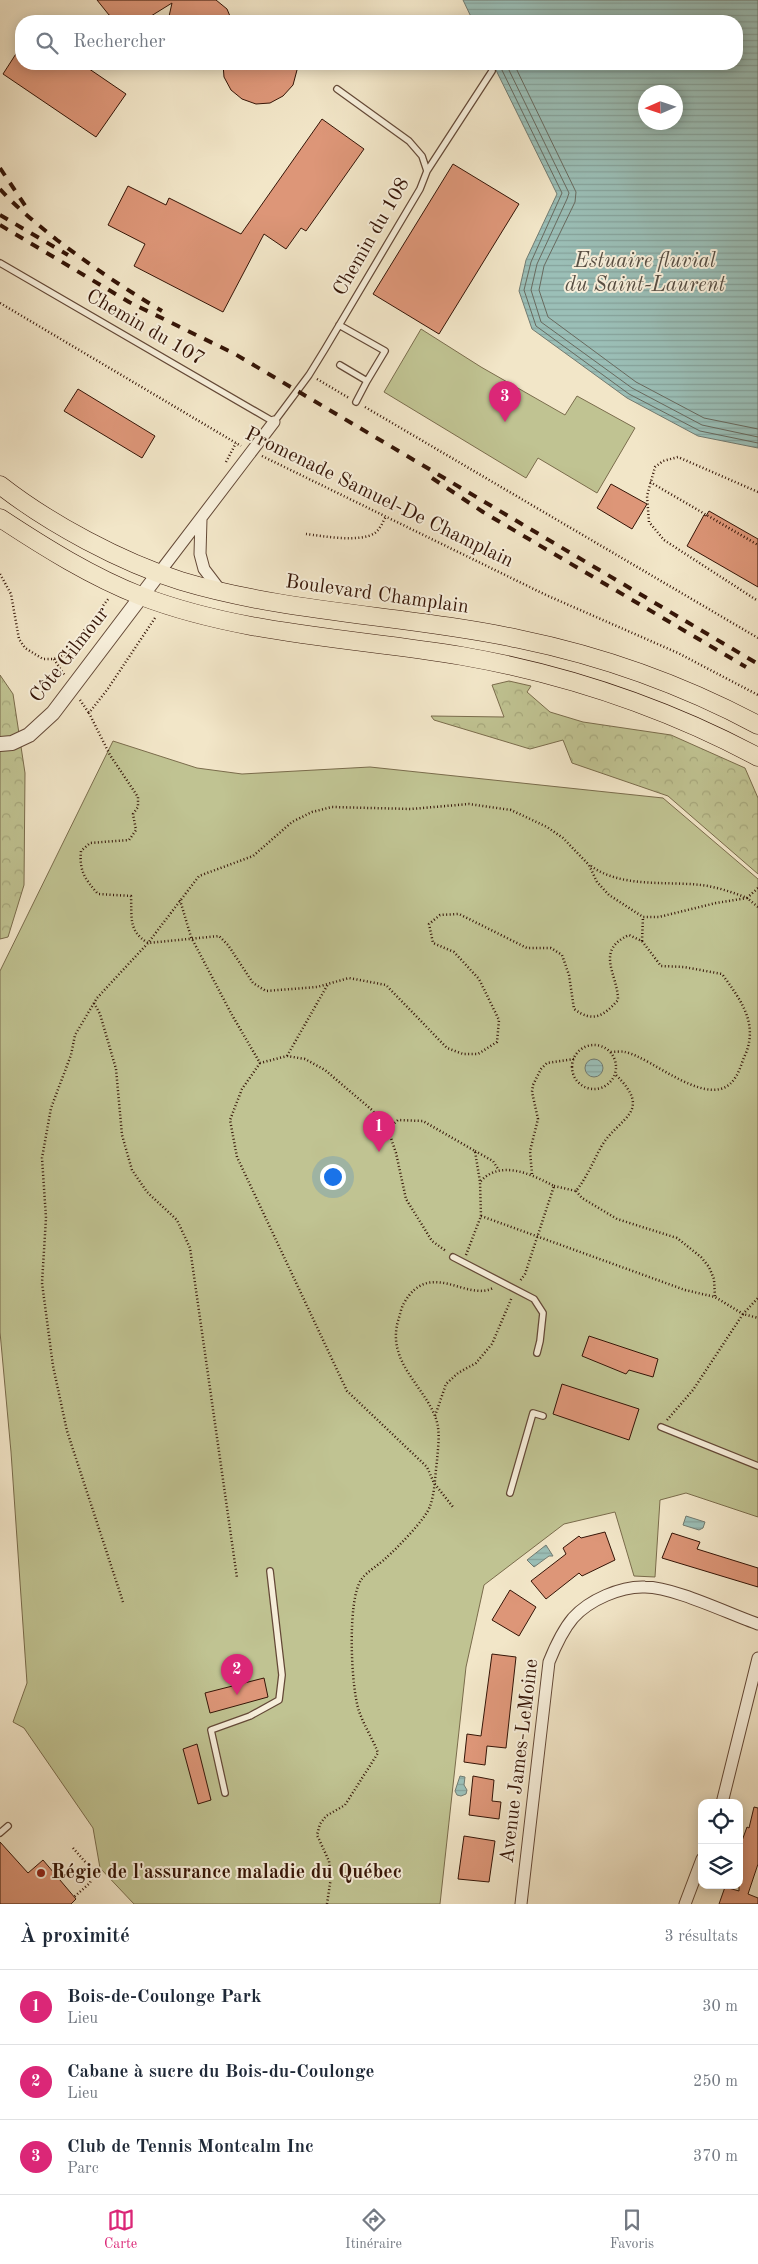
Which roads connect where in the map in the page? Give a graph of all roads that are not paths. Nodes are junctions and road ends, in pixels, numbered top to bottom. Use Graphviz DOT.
graph roads {
  1 [pos="492,71"];
  2 [pos="337,90"];
  3 [pos="427,171"];
  4 [pos="0,263"];
  5 [pos="339,325"];
  6 [pos="340,365"];
  7 [pos="367,381"];
  8 [pos="356,402"];
  9 [pos="274,422"];
  10 [pos="0,485"];
  11 [pos="0,518"];
  12 [pos="201,519"];
  13 [pos="159,573"];
  14 [pos="220,590"];
  15 [pos="136,602"];
  16 [pos="758,725"];
  17 [pos="0,744"];
  18 [pos="758,757"];
  19 [pos="453,1257"];
  20 [pos="536,1353"];
  21 [pos="543,1416"];
  22 [pos="661,1427"];
  23 [pos="758,1466"];
  24 [pos="510,1493"];
  25 [pos="270,1571"];
  26 [pos="758,1624"];
  27 [pos="758,1658"];
  28 [pos="225,1793"];
  29 [pos="723,1799"];
  30 [pos="8,1826"];
  31 [pos="0,1833"];
  32 [pos="698,1870"];
  33 [pos="521,1904"];
  34 [pos="685,1904"];
  1 -- 3 [label="lane"];
  2 -- 3 [label="lane, Chemin du 108"];
  3 -- 5 [label="lane, Chemin du 108"];
  4 -- 9 [label="lane, Chemin du 107"];
  5 -- 7 [label="lane"];
  5 -- 9 [label="lane, Chemin du 108"];
  6 -- 7 [label="lane"];
  7 -- 8 [label="lane"];
  9 -- 12 [label="street"];
  10 -- 13 [label="main road, Boulevard Champlain"];
  11 -- 15 [label="main road"];
  12 -- 13 [label="street"];
  12 -- 14 [label="street"];
  13 -- 14 [label="main road, Boulevard Champlain"];
  13 -- 15 [label="street, Côte Gilmour"];
  14 -- 16 [label="main road, Boulevard Champlain"];
  15 -- 17 [label="street, Côte Gilmour"];
  15 -- 18 [label="main road"];
  19 -- 20 [label="lane"];
  21 -- 24 [label="lane"];
  22 -- 23 [label="lane"];
  25 -- 28 [label="lane"];
  26 -- 33 [label="street, Avenue James-LeMoine"];
  27 -- 29 [label="street"];
  30 -- 31 [label="lane"];
  32 -- 34 [label="street"];
}
